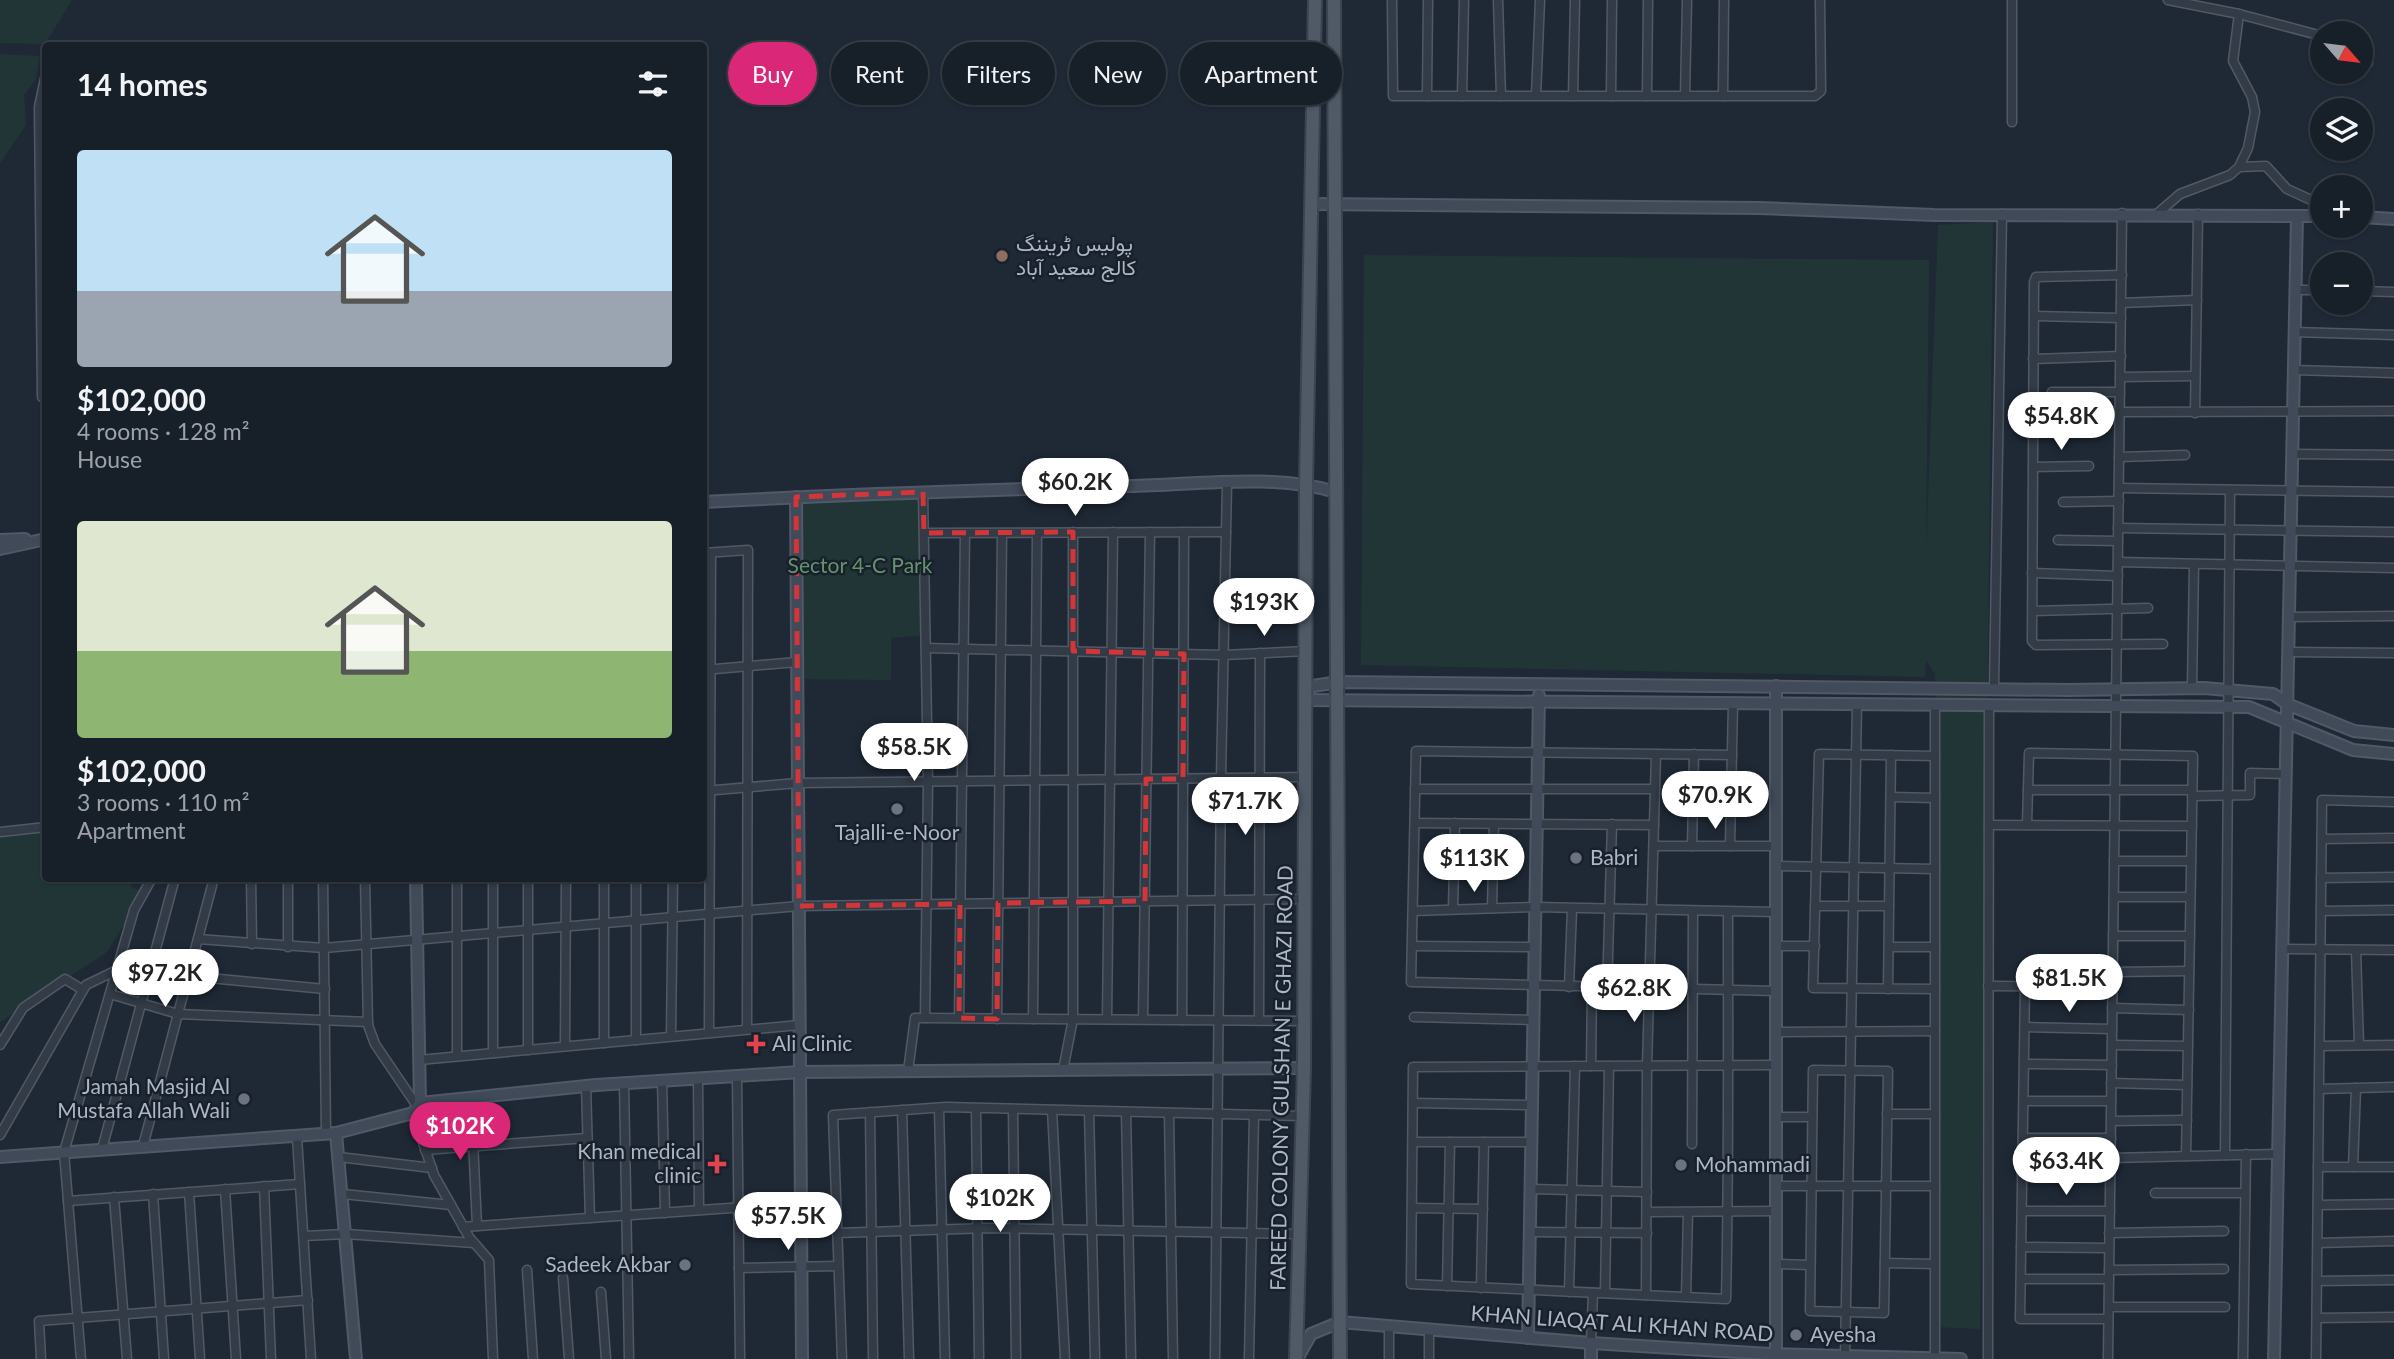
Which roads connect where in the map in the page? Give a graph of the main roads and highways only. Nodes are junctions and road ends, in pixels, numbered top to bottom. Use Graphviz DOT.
graph roads {
  1 [pos="1315,0"];
  2 [pos="1334,0"];
  3 [pos="1296,1359"];
  4 [pos="1340,1359"];
  1 -- 3 [label="main road, FAREED COLONY GULSHAN E GHAZI ROAD"];
  2 -- 4 [label="main road"];
}
